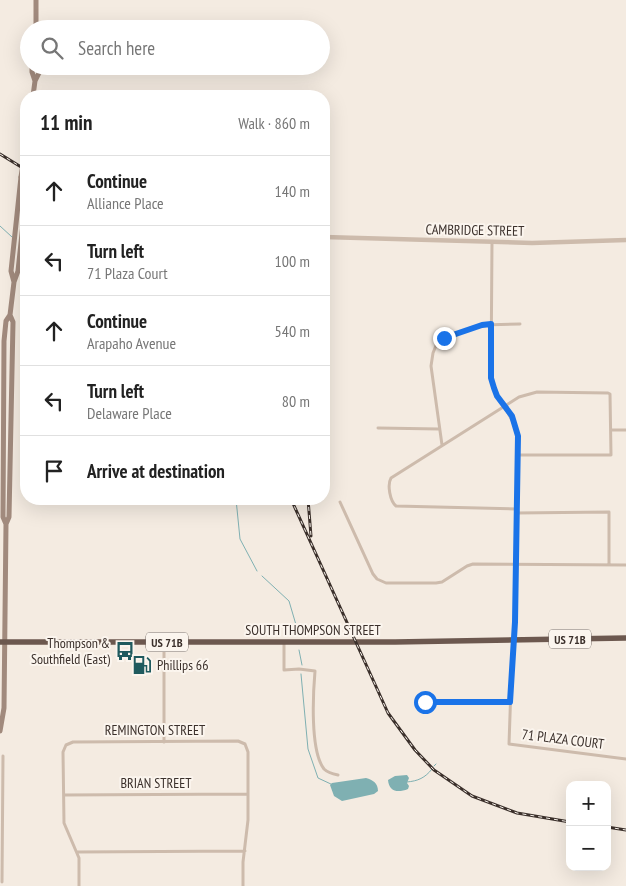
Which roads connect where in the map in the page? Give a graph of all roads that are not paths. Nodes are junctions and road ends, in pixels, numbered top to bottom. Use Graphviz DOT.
graph roads {
  1 [pos="36,0"];
  2 [pos="36,20"];
  3 [pos="33,75"];
  4 [pos="38,75"];
  5 [pos="35,80"];
  6 [pos="34,90"];
  7 [pos="20,188"];
  8 [pos="330,237"];
  9 [pos="626,240"];
  10 [pos="492,242"];
  11 [pos="20,251"];
  12 [pos="14,282"];
  13 [pos="491,324"];
  14 [pos="520,324"];
  15 [pos="504,406"];
  16 [pos="378,428"];
  17 [pos="439,429"];
  18 [pos="611,430"];
  19 [pos="626,430"];
  20 [pos="442,445"];
  21 [pos="518,455"];
  22 [pos="340,502"];
  23 [pos="517,511"];
  24 [pos="516,565"];
  25 [pos="609,565"];
  26 [pos="626,565"];
  27 [pos="626,638"];
  28 [pos="513,641"];
  29 [pos="2,642"];
  30 [pos="164,642"];
  31 [pos="284,642"];
  32 [pos="425,702"];
  33 [pos="510,702"];
  34 [pos="0,731"];
  35 [pos="164,742"];
  36 [pos="3,756"];
  37 [pos="626,758"];
  38 [pos="338,775"];
  39 [pos="248,794"];
  40 [pos="64,795"];
  41 [pos="244,851"];
  42 [pos="77,852"];
  43 [pos="1,854"];
  44 [pos="2,882"];
  45 [pos="79,886"];
  46 [pos="243,886"];
  1 -- 2 [label="main road"];
  3 -- 5 [label="main road"];
  4 -- 5 [label="main road"];
  5 -- 6 [label="main road"];
  7 -- 12 [label="main road, bridge"];
  8 -- 10 [label="street, CAMBRIDGE STREET"];
  9 -- 10 [label="street, CAMBRIDGE STREET"];
  10 -- 13 [label="street, 71 PLAZA COURT"];
  11 -- 12 [label="main road"];
  12 -- 29 [label="main road"];
  13 -- 14 [label="street"];
  13 -- 15 [label="street, 71 PLAZA COURT"];
  13 -- 17 [label="street"];
  15 -- 18 [label="street"];
  15 -- 20 [label="street"];
  15 -- 21 [label="street, 71 PLAZA COURT"];
  16 -- 17 [label="street"];
  17 -- 20 [label="street"];
  18 -- 19 [label="street"];
  18 -- 21 [label="street"];
  20 -- 23 [label="street"];
  21 -- 23 [label="street, 71 PLAZA COURT"];
  22 -- 24 [label="street"];
  23 -- 24 [label="street, 71 PLAZA COURT"];
  23 -- 25 [label="street"];
  24 -- 25 [label="street"];
  24 -- 28 [label="street, 71 PLAZA COURT"];
  25 -- 26 [label="street"];
  27 -- 28 [label="highway, SOUTH THOMPSON STREET / US 71B"];
  28 -- 31 [label="highway, SOUTH THOMPSON STREET / US 71B"];
  28 -- 33 [label="street, 71 PLAZA COURT"];
  29 -- 30 [label="highway, SOUTH THOMPSON STREET / US 71B"];
  29 -- 34 [label="main road"];
  30 -- 31 [label="highway, SOUTH THOMPSON STREET / US 71B"];
  30 -- 35 [label="street"];
  31 -- 38 [label="street"];
  32 -- 33 [label="street"];
  33 -- 37 [label="street, 71 PLAZA COURT"];
  35 -- 39 [label="street, REMINGTON STREET"];
  35 -- 40 [label="street, REMINGTON STREET"];
  36 -- 43 [label="street"];
  39 -- 40 [label="street, BRIAN STREET"];
  39 -- 41 [label="street"];
  40 -- 42 [label="street"];
  41 -- 42 [label="street"];
  41 -- 46 [label="street"];
  42 -- 45 [label="street"];
  43 -- 44 [label="street"];
}
